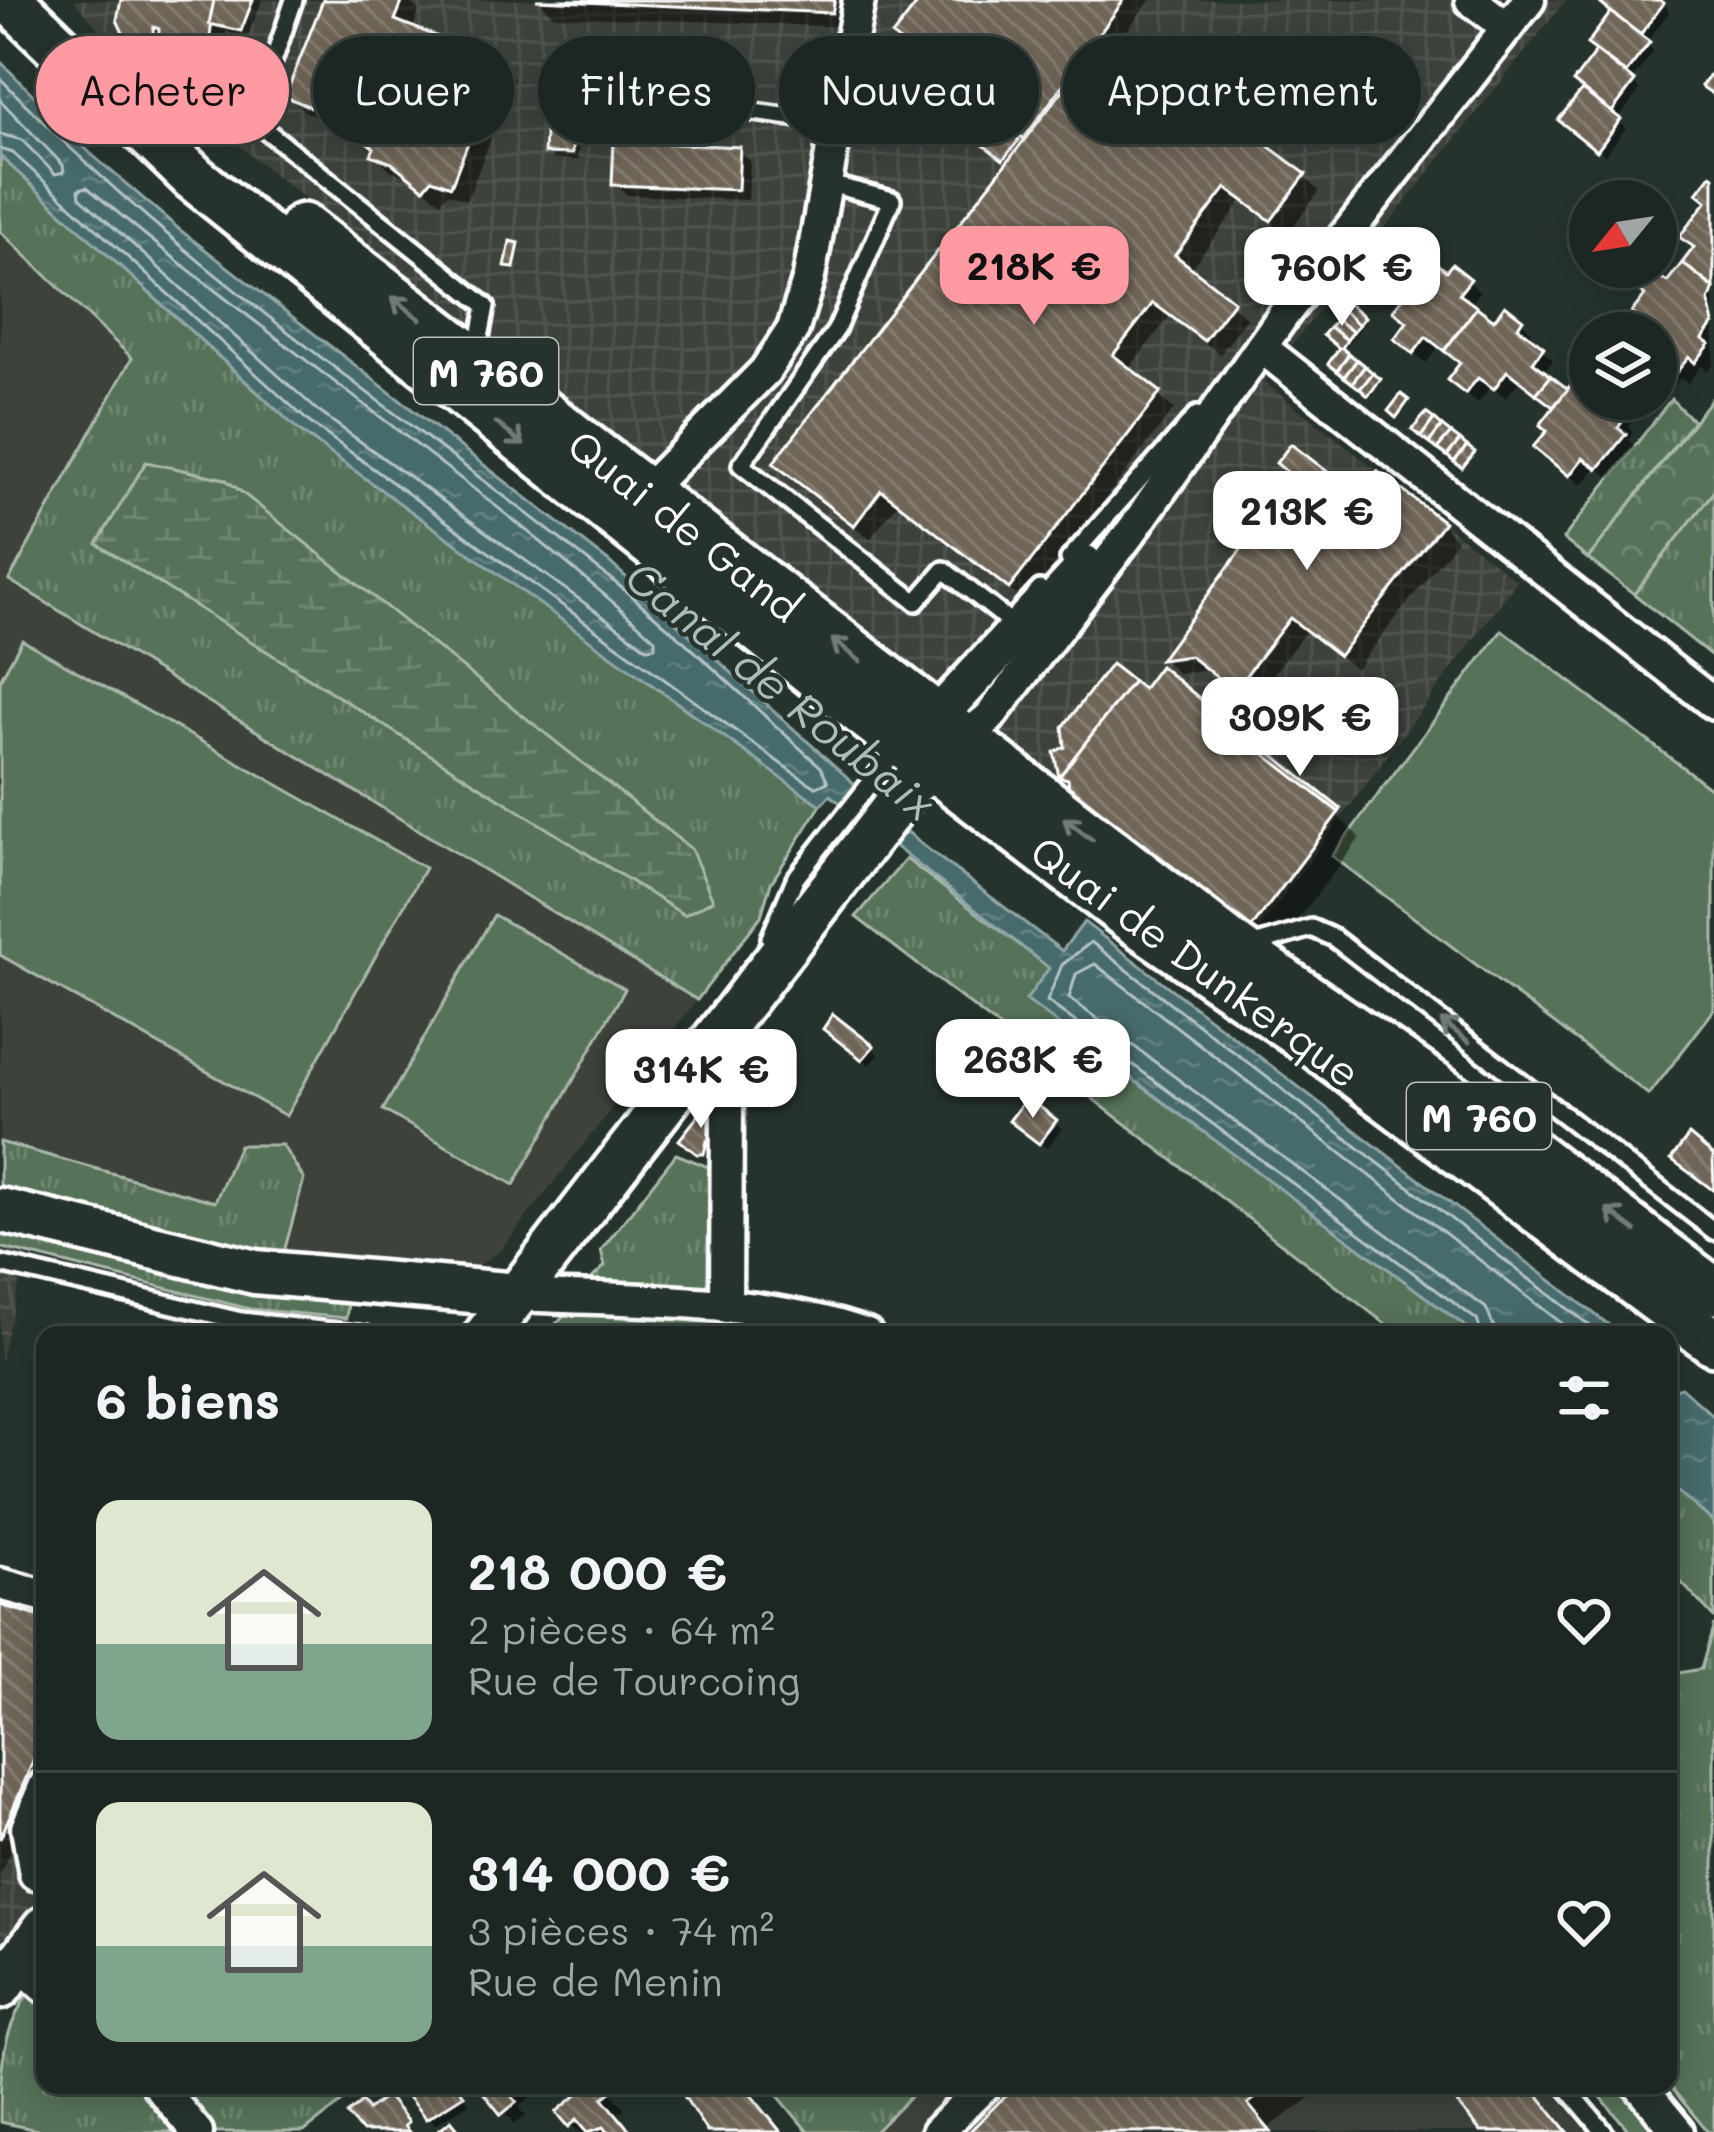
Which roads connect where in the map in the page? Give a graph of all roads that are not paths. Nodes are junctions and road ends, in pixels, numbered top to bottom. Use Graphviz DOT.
graph roads {
  1 [pos="10,0"];
  2 [pos="51,0"];
  3 [pos="294,0"];
  4 [pos="859,0"];
  5 [pos="1471,0"];
  6 [pos="1529,0"];
  7 [pos="1508,28"];
  8 [pos="852,36"];
  9 [pos="832,144"];
  10 [pos="825,183"];
  11 [pos="1285,313"];
  12 [pos="1261,347"];
  13 [pos="475,362"];
  14 [pos="644,493"];
  15 [pos="1025,633"];
  16 [pos="1714,704"];
  17 [pos="929,753"];
  18 [pos="833,869"];
  19 [pos="1238,950"];
  20 [pos="727,1105"];
  21 [pos="0,1210"];
  22 [pos="1714,1231"];
  23 [pos="0,1264"];
  24 [pos="1714,1291"];
  25 [pos="515,1304"];
  26 [pos="725,1307"];
  27 [pos="286,1326"];
  28 [pos="493,1326"];
  29 [pos="836,1326"];
  30 [pos="1714,1342"];
  31 [pos="0,1584"];
  32 [pos="36,1594"];
  33 [pos="36,1806"];
  34 [pos="34,1874"];
  35 [pos="36,1947"];
  36 [pos="21,1979"];
  37 [pos="165,2094"];
  38 [pos="976,2094"];
  39 [pos="1572,2094"];
  40 [pos="1647,2094"];
  41 [pos="197,2132"];
  42 [pos="938,2132"];
  43 [pos="1604,2132"];
  44 [pos="1678,2132"];
  1 -- 17 [label="main road, Quai de Gand / M 760, one-way"];
  13 -- 2 [label="main road, Quai de Gand / M 760, one-way"];
  3 -- 13 [label="lane"];
  4 -- 8 [label="street"];
  5 -- 7 [label="street"];
  6 -- 7 [label="street"];
  7 -- 11 [label="street"];
  9 -- 10 [label="street"];
  10 -- 14 [label="street"];
  10 -- 15 [label="lane"];
  11 -- 12 [label="street"];
  11 -- 15 [label="lane"];
  12 -- 15 [label="street"];
  12 -- 16 [label="street"];
  13 -- 14 [label="main road, Quai de Gand / M 760"];
  17 -- 14 [label="main road, Quai de Gand / M 760, one-way"];
  15 -- 17 [label="street"];
  15 -- 17 [label="street"];
  17 -- 18 [label="street"];
  19 -- 17 [label="main road, Quai de Dunkerque / M 760, one-way"];
  17 -- 30 [label="main road, Quai de Dunkerque / M 760"];
  18 -- 25 [label="lane"];
  18 -- 25 [label="street"];
  18 -- 25 [label="lane"];
  22 -- 19 [label="lane, one-way"];
  24 -- 19 [label="main road, Quai de Dunkerque / M 760, one-way"];
  20 -- 26 [label="street"];
  21 -- 25 [label="street"];
  23 -- 27 [label="lane"];
  25 -- 26 [label="street"];
  25 -- 28 [label="street"];
  26 -- 29 [label="street"];
  31 -- 32 [label="street"];
  33 -- 34 [label="street"];
  35 -- 36 [label="street"];
  37 -- 41 [label="street"];
  38 -- 42 [label="street"];
  39 -- 43 [label="lane"];
  40 -- 44 [label="street"];
}
